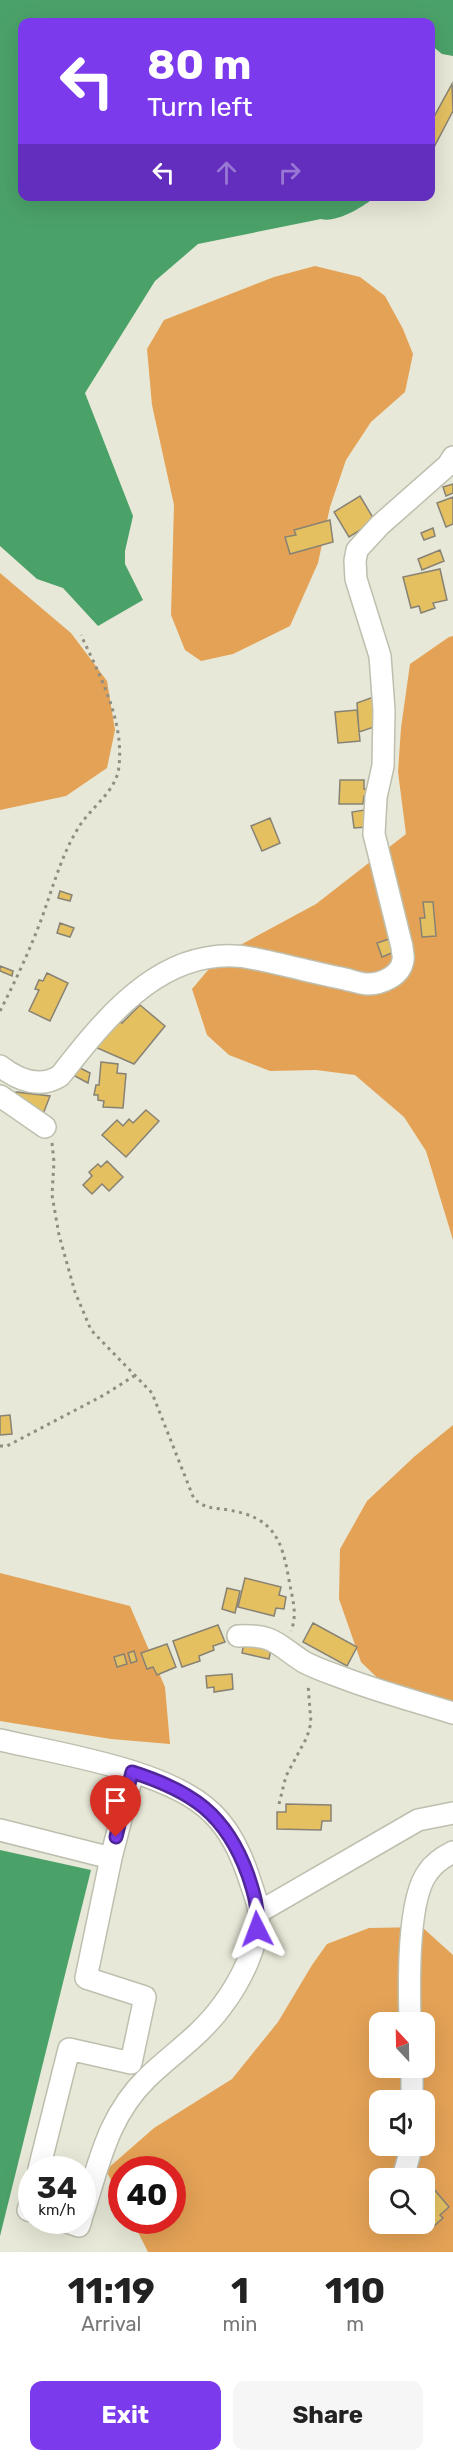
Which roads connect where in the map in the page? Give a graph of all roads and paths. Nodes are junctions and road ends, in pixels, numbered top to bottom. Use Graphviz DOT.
graph roads {
  1 [pos="453,456"];
  2 [pos="81,635"];
  3 [pos="0,1011"];
  4 [pos="0,1066"];
  5 [pos="0,1096"];
  6 [pos="45,1127"];
  7 [pos="134,1376"];
  8 [pos="0,1446"];
  9 [pos="238,1636"];
  10 [pos="285,1646"];
  11 [pos="323,1670"];
  12 [pos="453,1713"];
  13 [pos="0,1740"];
  14 [pos="132,1772"];
  15 [pos="279,1804"];
  16 [pos="453,1813"];
  17 [pos="0,1830"];
  18 [pos="453,1852"];
  19 [pos="111,1858"];
  20 [pos="259,1912"];
  21 [pos="410,2012"];
  22 [pos="131,2063"];
  23 [pos="147,2078"];
  24 [pos="42,2156"];
  25 [pos="96,2171"];
  1 -- 4 [label="street"];
  2 -- 3 [label="path"];
  5 -- 6 [label="street"];
  6 -- 7 [label="path"];
  7 -- 8 [label="path"];
  7 -- 10 [label="path"];
  9 -- 10 [label="street"];
  10 -- 11 [label="street"];
  11 -- 12 [label="street"];
  11 -- 15 [label="path"];
  13 -- 14 [label="street"];
  14 -- 19 [label="street"];
  14 -- 20 [label="street"];
  16 -- 20 [label="street"];
  17 -- 19 [label="street"];
  18 -- 21 [label="street"];
  19 -- 22 [label="street"];
  20 -- 23 [label="street"];
  22 -- 23 [label="street"];
  22 -- 24 [label="street"];
  23 -- 25 [label="street"];
}
